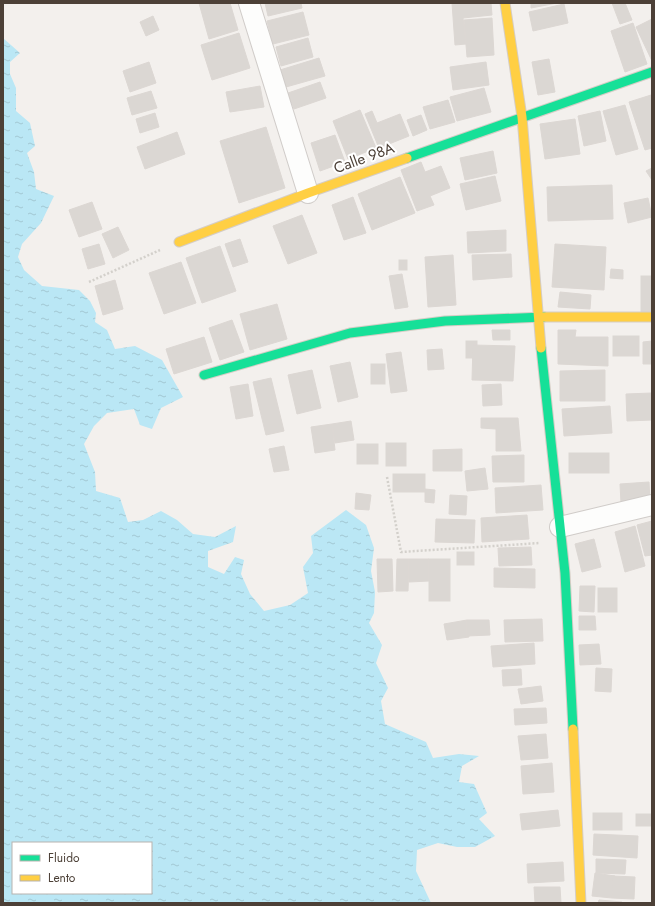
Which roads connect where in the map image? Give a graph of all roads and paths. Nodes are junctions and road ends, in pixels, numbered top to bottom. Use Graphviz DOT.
graph roads {
  1 [pos="250,3"];
  2 [pos="505,3"];
  3 [pos="652,72"];
  4 [pos="522,117"];
  5 [pos="308,193"];
  6 [pos="179,242"];
  7 [pos="89,282"];
  8 [pos="538,316"];
  9 [pos="652,317"];
  10 [pos="204,375"];
  11 [pos="387,477"];
  12 [pos="652,505"];
  13 [pos="561,534"];
  14 [pos="581,903"];
  1 -- 5 [label="street"];
  2 -- 4 [label="street"];
  3 -- 4 [label="street, Calle 98A"];
  4 -- 5 [label="street, Calle 98A"];
  4 -- 8 [label="street"];
  5 -- 6 [label="street, Calle 98A"];
  6 -- 7 [label="path"];
  8 -- 9 [label="street"];
  8 -- 10 [label="street"];
  8 -- 13 [label="street"];
  11 -- 13 [label="path"];
  12 -- 13 [label="street"];
  13 -- 14 [label="street"];
}
